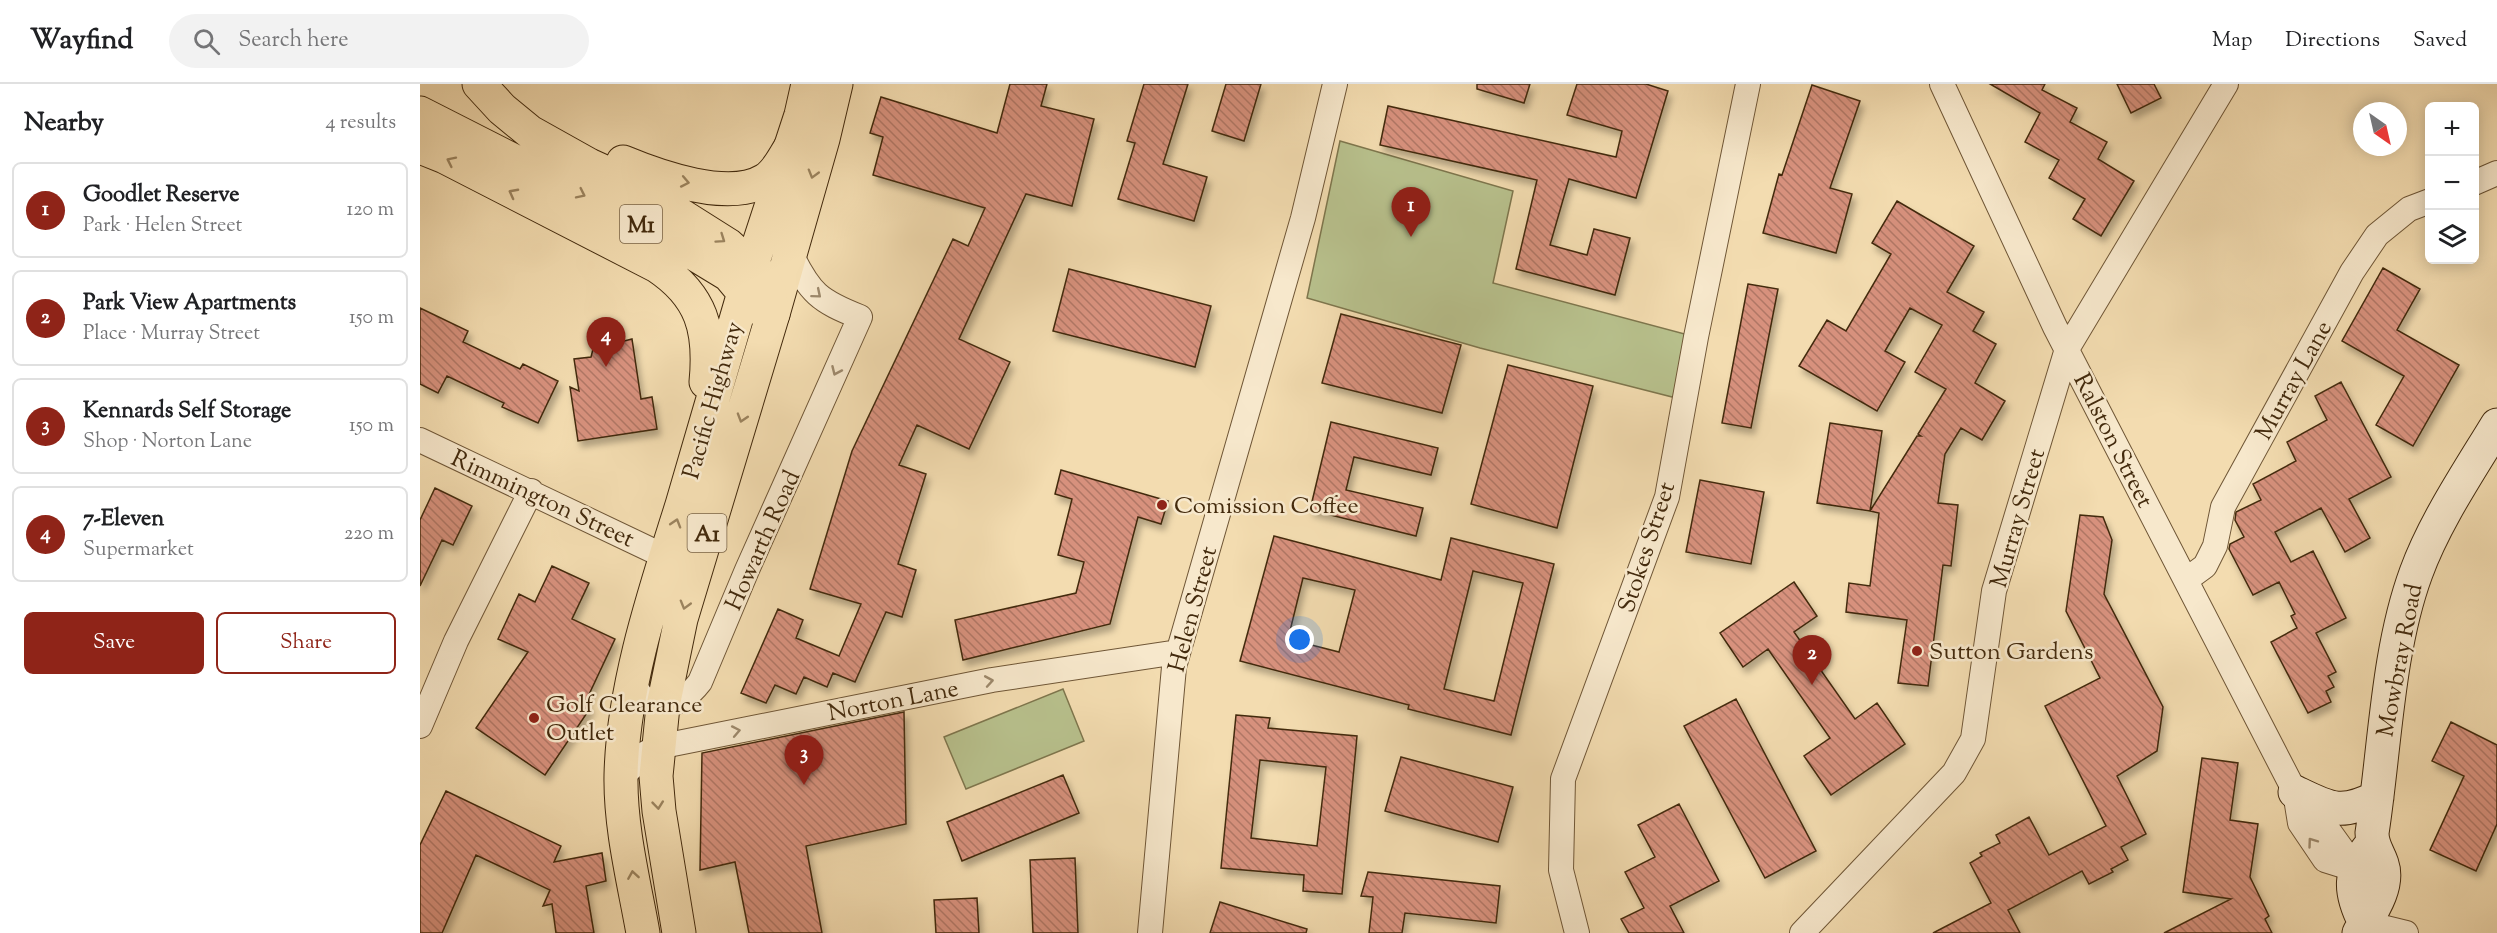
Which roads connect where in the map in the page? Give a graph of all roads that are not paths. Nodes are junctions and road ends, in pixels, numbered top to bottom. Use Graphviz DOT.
graph roads {
  1 [pos="481,84"];
  2 [pos="808,84"];
  3 [pos="836,84"];
  4 [pos="1335,84"];
  5 [pos="1748,84"];
  6 [pos="1942,84"];
  7 [pos="2226,84"];
  8 [pos="420,113"];
  9 [pos="420,147"];
  10 [pos="790,148"];
  11 [pos="2497,173"];
  12 [pos="2479,181"];
  13 [pos="2425,203"];
  14 [pos="791,254"];
  15 [pos="748,279"];
  16 [pos="773,314"];
  17 [pos="2067,349"];
  18 [pos="759,362"];
  19 [pos="2497,426"];
  20 [pos="420,440"];
  21 [pos="698,453"];
  22 [pos="531,491"];
  23 [pos="666,557"];
  24 [pos="2186,580"];
  25 [pos="1178,652"];
  26 [pos="633,681"];
  27 [pos="663,706"];
  28 [pos="420,726"];
  29 [pos="658,747"];
  30 [pos="621,778"];
  31 [pos="2295,792"];
  32 [pos="2377,797"];
  33 [pos="2364,857"];
  34 [pos="2362,928"];
  35 [pos="643,933"];
  36 [pos="679,933"];
  37 [pos="1149,933"];
  38 [pos="1577,933"];
  39 [pos="1802,933"];
  40 [pos="2406,933"];
  1 -- 10 [label="main road, one-way"];
  1 -- 15 [label="main road, one-way"];
  2 -- 10 [label="main road, Pacific Highway"];
  3 -- 14 [label="main road, Pacific Highway, one-way"];
  4 -- 25 [label="street, Helen Street"];
  5 -- 38 [label="street, Stokes Street"];
  6 -- 17 [label="street, Ralston Street"];
  7 -- 17 [label="street, Murray Street"];
  8 -- 15 [label="main road, M1, one-way"];
  21 -- 9 [label="main road, M1, one-way"];
  10 -- 15 [label="main road, Pacific Highway"];
  11 -- 12 [label="street"];
  13 -- 24 [label="street, Murray Lane"];
  14 -- 16 [label="main road, Pacific Highway"];
  14 -- 27 [label="street, Howarth Road, one-way"];
  15 -- 16 [label="main road"];
  15 -- 18 [label="main road, A1"];
  15 -- 21 [label="main road, Pacific Highway"];
  16 -- 18 [label="main road, Pacific Highway"];
  17 -- 24 [label="street, Ralston Street"];
  17 -- 39 [label="street, Murray Street"];
  18 -- 27 [label="main road, Pacific Highway / A1, one-way"];
  19 -- 32 [label="main road, Mowbray Road"];
  20 -- 22 [label="street, Rimmington Street"];
  23 -- 21 [label="main road, Pacific Highway / A1, one-way"];
  22 -- 23 [label="street, Rimmington Street"];
  22 -- 28 [label="street"];
  23 -- 26 [label="main road, Pacific Highway / A1"];
  24 -- 31 [label="street, Ralston Street"];
  29 -- 25 [label="street, Norton Lane, one-way"];
  25 -- 37 [label="street, Helen Street"];
  26 -- 27 [label="street"];
  26 -- 30 [label="main road, Pacific Highway / A1"];
  27 -- 29 [label="main road, Pacific Highway / A1"];
  29 -- 30 [label="street, Norton Lane"];
  29 -- 36 [label="main road, Pacific Highway / A1, one-way"];
  35 -- 30 [label="main road, Pacific Highway / A1, one-way"];
  31 -- 32 [label="main road"];
  31 -- 33 [label="street, Ralston Street"];
  32 -- 33 [label="main road, Mowbray Road"];
  33 -- 34 [label="main road, Mowbray Road"];
  34 -- 40 [label="street"];
}
